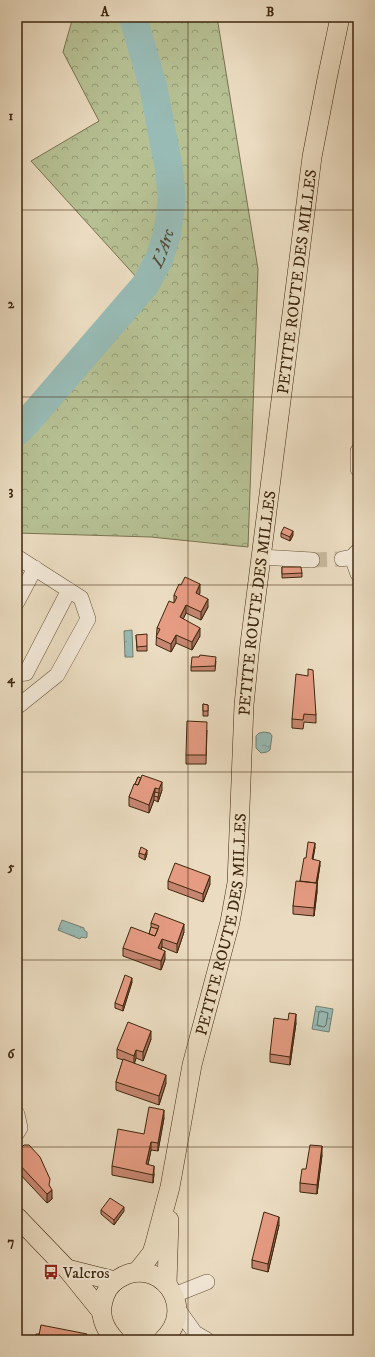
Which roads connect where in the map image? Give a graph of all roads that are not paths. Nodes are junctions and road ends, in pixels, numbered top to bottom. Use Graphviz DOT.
graph roads {
  1 [pos="340,17"];
  2 [pos="358,451"];
  3 [pos="358,469"];
  4 [pos="350,556"];
  5 [pos="17,557"];
  6 [pos="261,557"];
  7 [pos="312,560"];
  8 [pos="35,568"];
  9 [pos="358,574"];
  10 [pos="69,590"];
  11 [pos="17,602"];
  12 [pos="17,674"];
  13 [pos="17,707"];
  14 [pos="17,1114"];
  15 [pos="17,1133"];
  16 [pos="170,1187"];
  17 [pos="17,1217"];
  18 [pos="67,1269"];
  19 [pos="137,1272"];
  20 [pos="115,1281"];
  21 [pos="207,1282"];
  22 [pos="173,1296"];
  23 [pos="101,1312"];
  24 [pos="115,1340"];
  25 [pos="163,1340"];
  26 [pos="207,1340"];
  1 -- 6 [label="main road, PETITE ROUTE DES MILLES"];
  2 -- 3 [label="street"];
  4 -- 9 [label="street"];
  5 -- 8 [label="street"];
  6 -- 7 [label="street"];
  6 -- 16 [label="main road, PETITE ROUTE DES MILLES"];
  8 -- 10 [label="street"];
  8 -- 11 [label="street"];
  10 -- 12 [label="street"];
  10 -- 13 [label="street"];
  14 -- 15 [label="street"];
  16 -- 19 [label="main road, PETITE ROUTE DES MILLES"];
  16 -- 22 [label="main road, PETITE ROUTE DES MILLES"];
  17 -- 18 [label="main road"];
  18 -- 20 [label="main road"];
  18 -- 23 [label="main road"];
  19 -- 20 [label="main road"];
  19 -- 22 [label="main road"];
  20 -- 23 [label="main road"];
  21 -- 22 [label="street"];
  22 -- 25 [label="main road, PETITE ROUTE DES MILLES"];
  22 -- 26 [label="street"];
  23 -- 24 [label="main road"];
}
